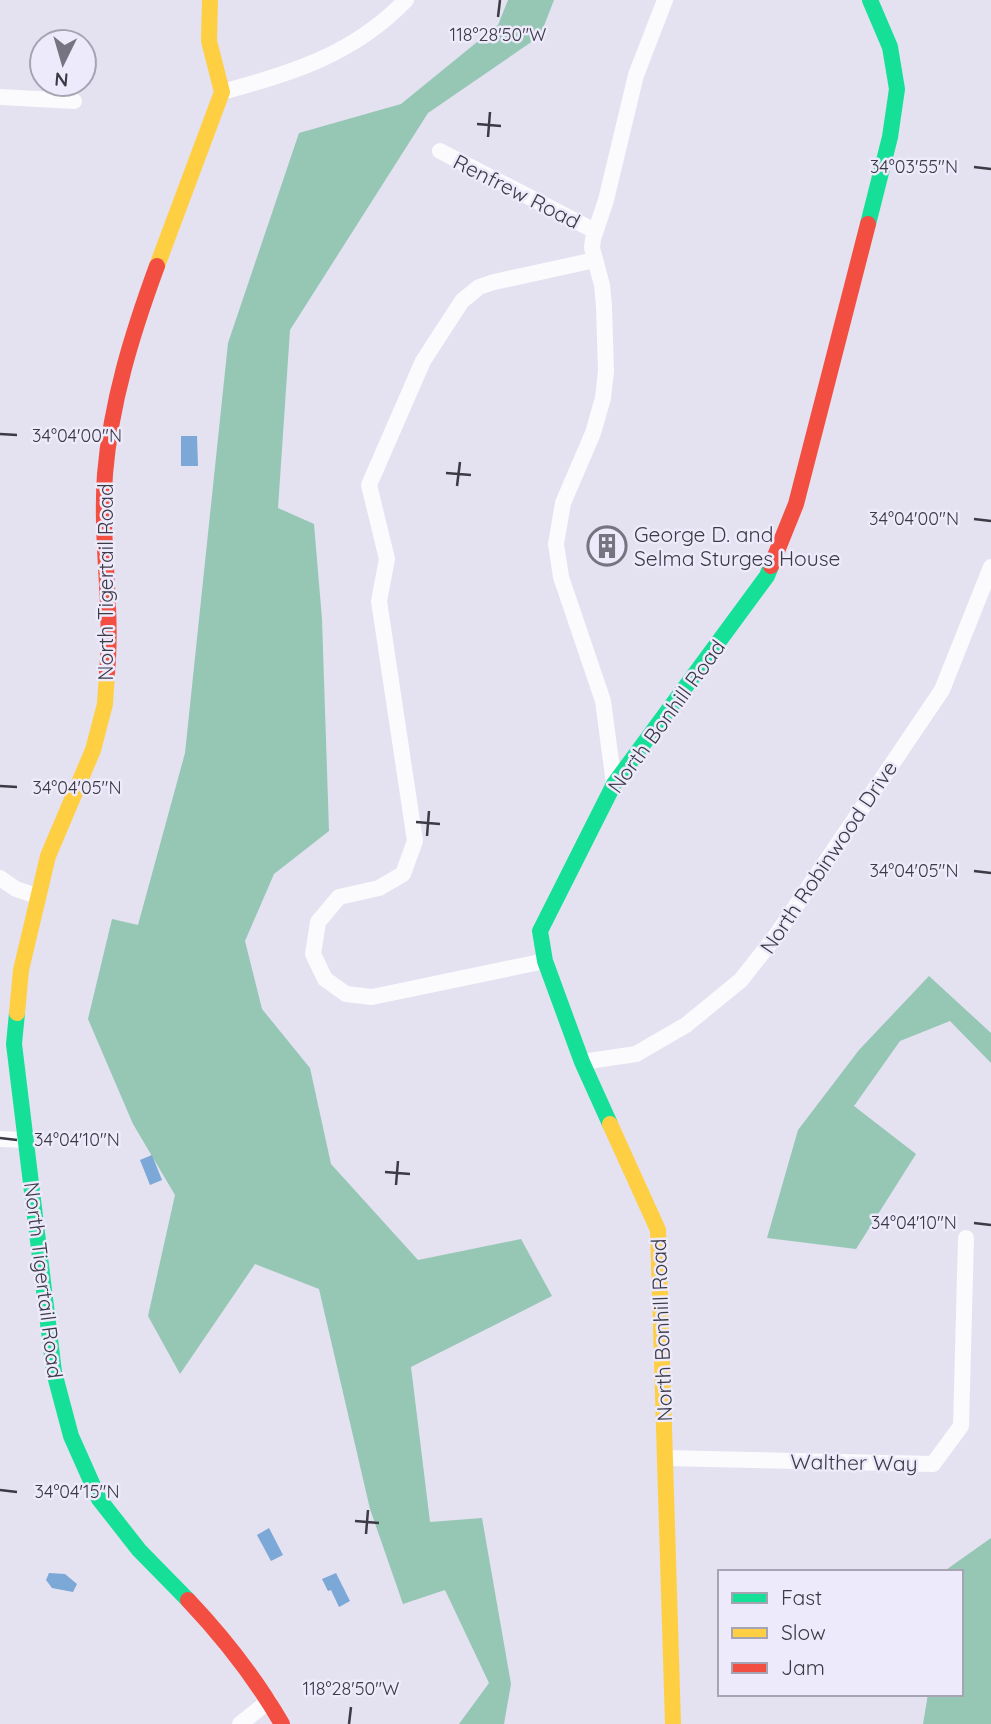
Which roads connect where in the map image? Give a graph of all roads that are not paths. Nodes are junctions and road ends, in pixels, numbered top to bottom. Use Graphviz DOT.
graph roads {
  1 [pos="210,0"];
  2 [pos="407,0"];
  3 [pos="665,0"];
  4 [pos="870,0"];
  5 [pos="222,92"];
  6 [pos="0,97"];
  7 [pos="74,101"];
  8 [pos="440,151"];
  9 [pos="595,231"];
  10 [pos="595,260"];
  11 [pos="991,566"];
  12 [pos="614,784"];
  13 [pos="0,878"];
  14 [pos="37,896"];
  15 [pos="545,961"];
  16 [pos="582,1062"];
  17 [pos="0,1139"];
  18 [pos="26,1140"];
  19 [pos="966,1238"];
  20 [pos="666,1458"];
  21 [pos="269,1701"];
  22 [pos="240,1724"];
  23 [pos="282,1724"];
  24 [pos="673,1724"];
  1 -- 5 [label="street"];
  2 -- 5 [label="street"];
  3 -- 9 [label="street"];
  4 -- 12 [label="street, North Bonhill Road"];
  5 -- 14 [label="street, North Tigertail Road"];
  6 -- 7 [label="street"];
  8 -- 9 [label="street, Renfrew Road"];
  9 -- 10 [label="street"];
  10 -- 12 [label="street"];
  10 -- 15 [label="street"];
  11 -- 16 [label="street, North Robinwood Drive"];
  12 -- 15 [label="street, North Bonhill Road"];
  13 -- 14 [label="street"];
  14 -- 18 [label="street, North Tigertail Road"];
  15 -- 16 [label="street, North Bonhill Road"];
  16 -- 20 [label="street, North Bonhill Road"];
  17 -- 18 [label="street"];
  18 -- 21 [label="street, North Tigertail Road"];
  19 -- 20 [label="street, Walther Way"];
  20 -- 24 [label="street, North Bonhill Road"];
  21 -- 22 [label="street"];
  21 -- 23 [label="street, North Tigertail Road"];
}
